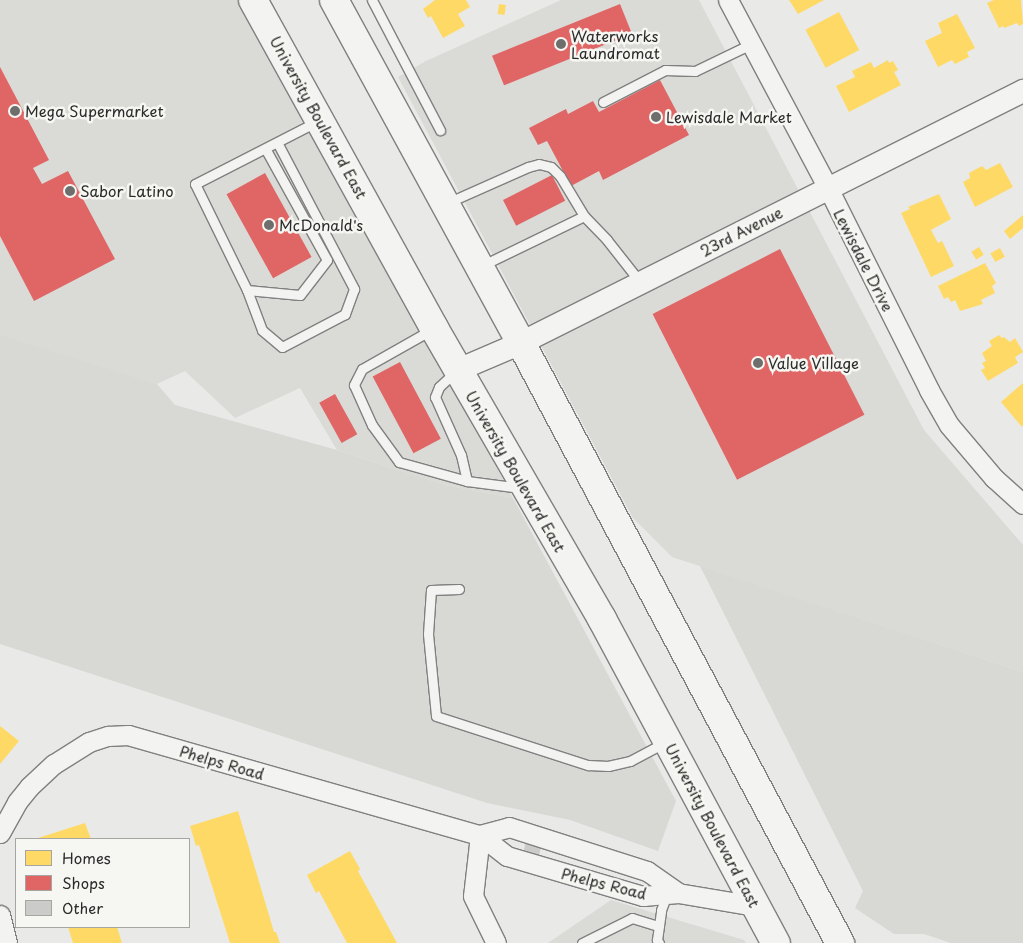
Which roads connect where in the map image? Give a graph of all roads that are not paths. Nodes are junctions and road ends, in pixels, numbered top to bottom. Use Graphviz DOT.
graph roads {
  1 [pos="253,0"];
  2 [pos="334,0"];
  3 [pos="372,0"];
  4 [pos="728,0"];
  5 [pos="751,44"];
  6 [pos="1023,91"];
  7 [pos="603,102"];
  8 [pos="319,121"];
  9 [pos="440,130"];
  10 [pos="278,144"];
  11 [pos="266,150"];
  12 [pos="828,188"];
  13 [pos="445,205"];
  14 [pos="584,216"];
  15 [pos="479,266"];
  16 [pos="640,282"];
  17 [pos="247,290"];
  18 [pos="434,328"];
  19 [pos="520,343"];
  20 [pos="458,370"];
  21 [pos="466,481"];
  22 [pos="524,488"];
  23 [pos="1023,504"];
  24 [pos="459,589"];
  25 [pos="667,740"];
  26 [pos="0,833"];
  27 [pos="480,835"];
  28 [pos="672,894"];
  29 [pos="756,906"];
  30 [pos="0,915"];
  31 [pos="659,926"];
  32 [pos="7,943"];
  33 [pos="496,943"];
  34 [pos="582,943"];
  35 [pos="659,943"];
  36 [pos="776,943"];
  37 [pos="840,943"];
  1 -- 8 [label="main road, University Boulevard East"];
  2 -- 13 [label="main road"];
  3 -- 9 [label="lane"];
  4 -- 5 [label="street, Lewisdale Drive"];
  5 -- 7 [label="lane"];
  5 -- 12 [label="street, Lewisdale Drive"];
  6 -- 12 [label="street, 23rd Avenue"];
  8 -- 10 [label="lane"];
  8 -- 18 [label="main road, University Boulevard East"];
  10 -- 11 [label="lane"];
  10 -- 17 [label="lane"];
  11 -- 17 [label="lane"];
  11 -- 17 [label="lane"];
  12 -- 16 [label="street, 23rd Avenue"];
  12 -- 23 [label="street, Lewisdale Drive"];
  13 -- 14 [label="lane"];
  13 -- 15 [label="main road"];
  14 -- 15 [label="lane"];
  14 -- 16 [label="lane"];
  15 -- 19 [label="main road"];
  16 -- 19 [label="street, 23rd Avenue"];
  18 -- 20 [label="main road, University Boulevard East"];
  18 -- 21 [label="lane"];
  19 -- 20 [label="street, 23rd Avenue"];
  19 -- 37 [label="main road"];
  20 -- 21 [label="lane"];
  20 -- 22 [label="main road, University Boulevard East"];
  21 -- 22 [label="lane"];
  22 -- 25 [label="main road, University Boulevard East"];
  24 -- 25 [label="lane"];
  25 -- 29 [label="main road, University Boulevard East"];
  26 -- 27 [label="street, Phelps Road"];
  27 -- 28 [label="street, Phelps Road"];
  27 -- 28 [label="street, Phelps Road"];
  27 -- 33 [label="street"];
  28 -- 29 [label="street, Phelps Road"];
  28 -- 31 [label="lane"];
  29 -- 36 [label="main road, University Boulevard East"];
  30 -- 32 [label="street"];
  31 -- 34 [label="lane"];
  31 -- 35 [label="lane"];
}
